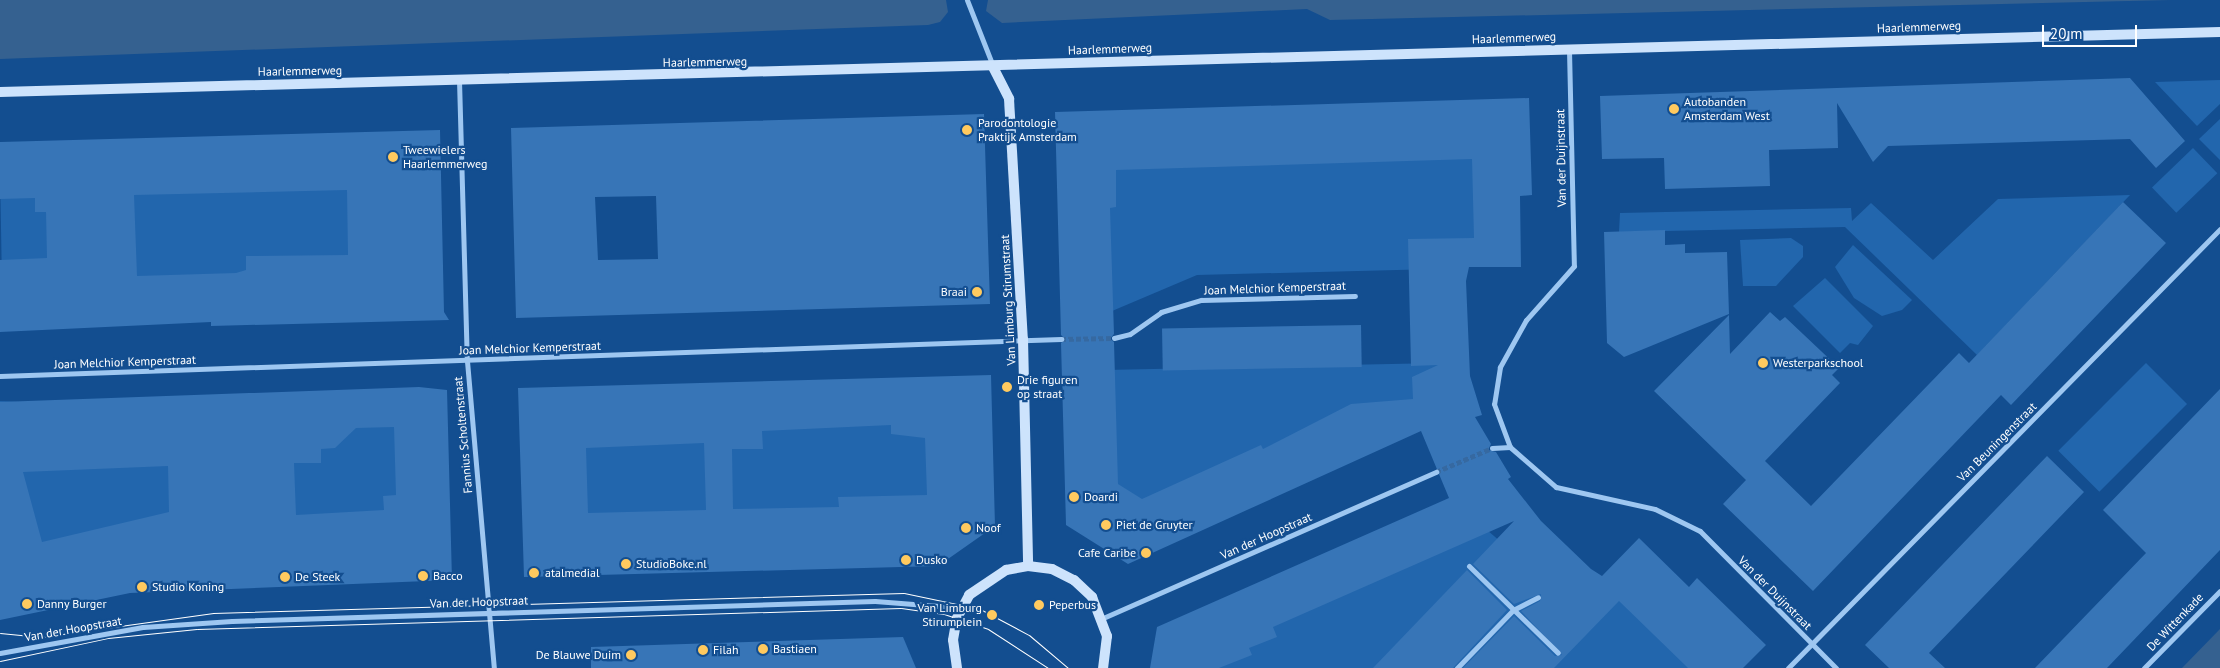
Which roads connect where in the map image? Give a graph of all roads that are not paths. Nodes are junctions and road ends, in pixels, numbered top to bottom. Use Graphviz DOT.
graph roads {
  1 [pos="967,2"];
  2 [pos="2220,32"];
  3 [pos="1569,49"];
  4 [pos="993,66"];
  5 [pos="459,80"];
  6 [pos="0,92"];
  7 [pos="2220,229"];
  8 [pos="1355,296"];
  9 [pos="1114,338"];
  10 [pos="1023,339"];
  11 [pos="1061,339"];
  12 [pos="467,361"];
  13 [pos="0,376"];
  14 [pos="1510,447"];
  15 [pos="1492,448"];
  16 [pos="1436,472"];
  17 [pos="1028,566"];
  18 [pos="1469,566"];
  19 [pos="2220,591"];
  20 [pos="1538,597"];
  21 [pos="1513,610"];
  22 [pos="489,612"];
  23 [pos="959,612"];
  24 [pos="1103,618"];
  25 [pos="1812,644"];
  26 [pos="0,653"];
  27 [pos="1558,653"];
  28 [pos="494,668"];
  29 [pos="957,668"];
  30 [pos="1103,668"];
  31 [pos="1457,668"];
  32 [pos="1788,668"];
  33 [pos="1836,668"];
  34 [pos="2144,668"];
  1 -- 4 [label="street"];
  2 -- 3 [label="main road, Haarlemmerweg"];
  3 -- 4 [label="main road, Haarlemmerweg"];
  3 -- 14 [label="street, Van der Duijnstraat"];
  4 -- 5 [label="main road, Haarlemmerweg"];
  4 -- 10 [label="main road, Van Limburg Stirumstraat"];
  5 -- 6 [label="main road, Haarlemmerweg"];
  5 -- 12 [label="street, Fannius Scholtenstraat"];
  7 -- 25 [label="street, Van Beuningenstraat"];
  8 -- 9 [label="street, Joan Melchior Kemperstraat"];
  10 -- 11 [label="street, Joan Melchior Kemperstraat"];
  10 -- 12 [label="street, Joan Melchior Kemperstraat"];
  10 -- 17 [label="main road, Van Limburg Stirumstraat"];
  12 -- 13 [label="street, Joan Melchior Kemperstraat"];
  12 -- 22 [label="street, Fannius Scholtenstraat"];
  14 -- 15 [label="street"];
  14 -- 25 [label="street, Van der Duijnstraat"];
  16 -- 24 [label="street, Van der Hoopstraat"];
  17 -- 23 [label="main road"];
  17 -- 24 [label="main road"];
  18 -- 21 [label="street"];
  19 -- 34 [label="street, De Wittenkade"];
  20 -- 21 [label="street"];
  21 -- 27 [label="street"];
  21 -- 31 [label="street"];
  22 -- 23 [label="street, Van der Hoopstraat"];
  22 -- 26 [label="street, Van der Hoopstraat"];
  22 -- 28 [label="street, Fannius Scholtenstraat"];
  23 -- 29 [label="main road"];
  24 -- 30 [label="main road"];
  25 -- 32 [label="street, Van Beuningenstraat"];
  25 -- 33 [label="street, Van der Duijnstraat"];
}
